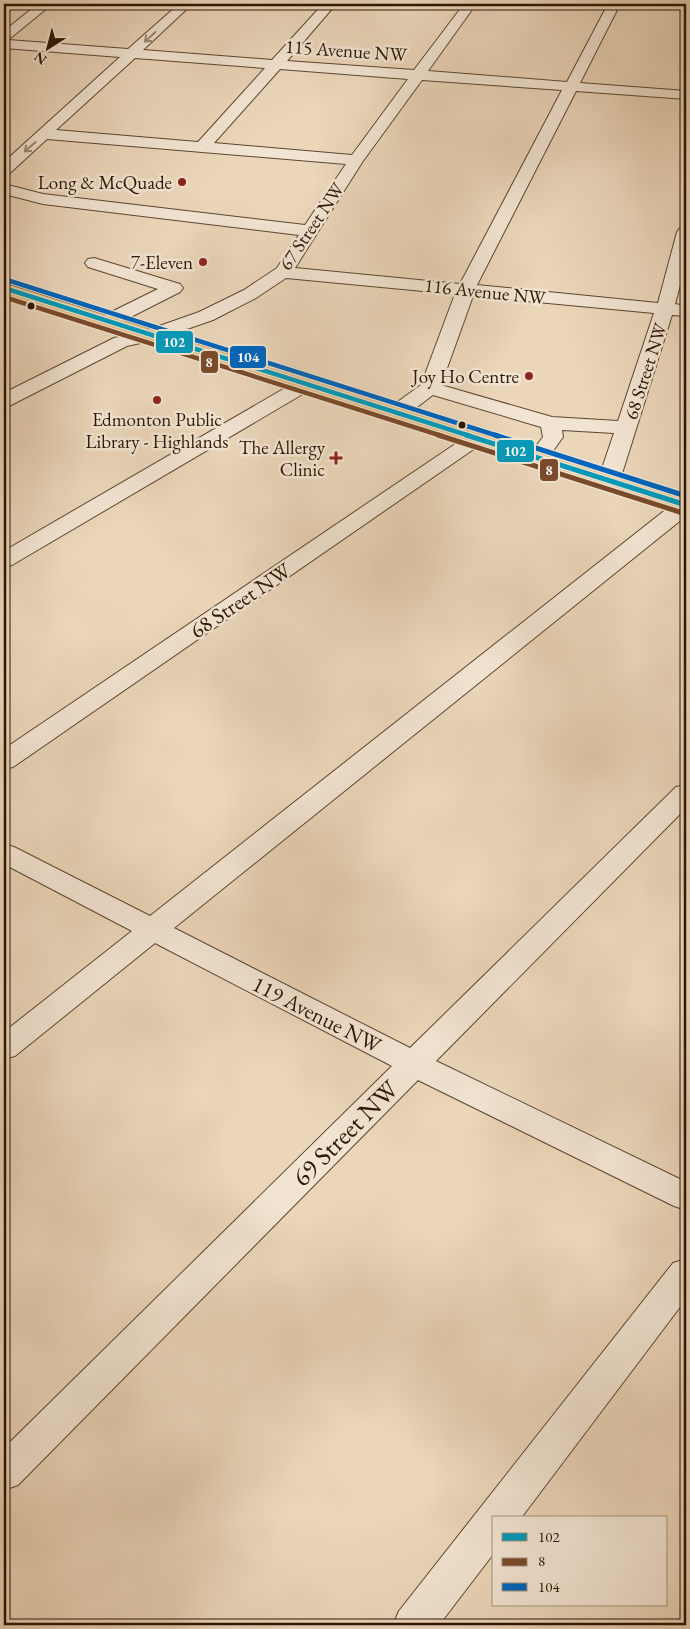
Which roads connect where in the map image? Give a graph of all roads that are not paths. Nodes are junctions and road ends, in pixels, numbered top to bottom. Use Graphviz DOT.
graph roads {
  1 [pos="46,4"];
  2 [pos="186,4"];
  3 [pos="330,4"];
  4 [pos="470,4"];
  5 [pos="614,4"];
  6 [pos="4,37"];
  7 [pos="4,44"];
  8 [pos="131,54"];
  9 [pos="275,64"];
  10 [pos="418,75"];
  11 [pos="571,87"];
  12 [pos="686,95"];
  13 [pos="45,134"];
  14 [pos="202,147"];
  15 [pos="356,160"];
  16 [pos="4,170"];
  17 [pos="4,190"];
  18 [pos="310,231"];
  19 [pos="686,232"];
  20 [pos="94,263"];
  21 [pos="283,272"];
  22 [pos="4,288"];
  23 [pos="466,290"];
  24 [pos="665,309"];
  25 [pos="686,311"];
  26 [pos="108,321"];
  27 [pos="152,335"];
  28 [pos="306,384"];
  29 [pos="430,388"];
  30 [pos="4,401"];
  31 [pos="396,412"];
  32 [pos="551,423"];
  33 [pos="626,428"];
  34 [pos="477,438"];
  35 [pos="538,458"];
  36 [pos="609,480"];
  37 [pos="686,505"];
  38 [pos="4,560"];
  39 [pos="4,761"];
  40 [pos="686,793"];
  41 [pos="4,854"];
  42 [pos="151,929"];
  43 [pos="4,1048"];
  44 [pos="414,1064"];
  45 [pos="686,1197"];
  46 [pos="686,1273"];
  47 [pos="4,1473"];
  48 [pos="499,1516"];
  49 [pos="492,1525"];
  50 [pos="414,1625"];
  1 -- 6 [label="street"];
  2 -- 8 [label="street, one-way"];
  3 -- 9 [label="street"];
  4 -- 10 [label="street, 67 Street NW"];
  5 -- 11 [label="street"];
  7 -- 8 [label="street, 115 Avenue NW"];
  8 -- 9 [label="street, 115 Avenue NW"];
  8 -- 13 [label="street"];
  9 -- 10 [label="street, 115 Avenue NW"];
  9 -- 14 [label="street"];
  10 -- 11 [label="street, 115 Avenue NW"];
  10 -- 15 [label="street, 67 Street NW"];
  11 -- 12 [label="street, 115 Avenue NW"];
  11 -- 23 [label="street"];
  13 -- 14 [label="street"];
  13 -- 16 [label="street, one-way"];
  14 -- 15 [label="street"];
  15 -- 18 [label="street, 67 Street NW"];
  17 -- 18 [label="street"];
  18 -- 21 [label="street, 67 Street NW"];
  19 -- 24 [label="street, 68 Street NW"];
  20 -- 26 [label="street"];
  21 -- 23 [label="street, 116 Avenue NW"];
  21 -- 27 [label="street, 67 Street NW"];
  22 -- 26 [label="main road"];
  23 -- 24 [label="street, 116 Avenue NW"];
  23 -- 29 [label="street"];
  24 -- 25 [label="street, 116 Avenue NW"];
  24 -- 33 [label="street, 68 Street NW"];
  26 -- 27 [label="main road"];
  27 -- 28 [label="main road"];
  27 -- 30 [label="street, 67 Street NW"];
  28 -- 31 [label="main road"];
  28 -- 38 [label="street"];
  29 -- 31 [label="street"];
  29 -- 32 [label="street"];
  31 -- 34 [label="main road"];
  32 -- 33 [label="street"];
  32 -- 35 [label="street"];
  33 -- 36 [label="street, 68 Street NW"];
  34 -- 35 [label="main road"];
  34 -- 39 [label="street, 68 Street NW"];
  35 -- 36 [label="main road"];
  36 -- 37 [label="main road"];
  37 -- 42 [label="street"];
  40 -- 44 [label="street, 69 Street NW"];
  41 -- 42 [label="street, 119 Avenue NW"];
  42 -- 43 [label="street"];
  42 -- 44 [label="street, 119 Avenue NW"];
  44 -- 45 [label="street, 119 Avenue NW"];
  44 -- 47 [label="street, 69 Street NW"];
  46 -- 48 [label="street"];
  49 -- 50 [label="street"];
}
